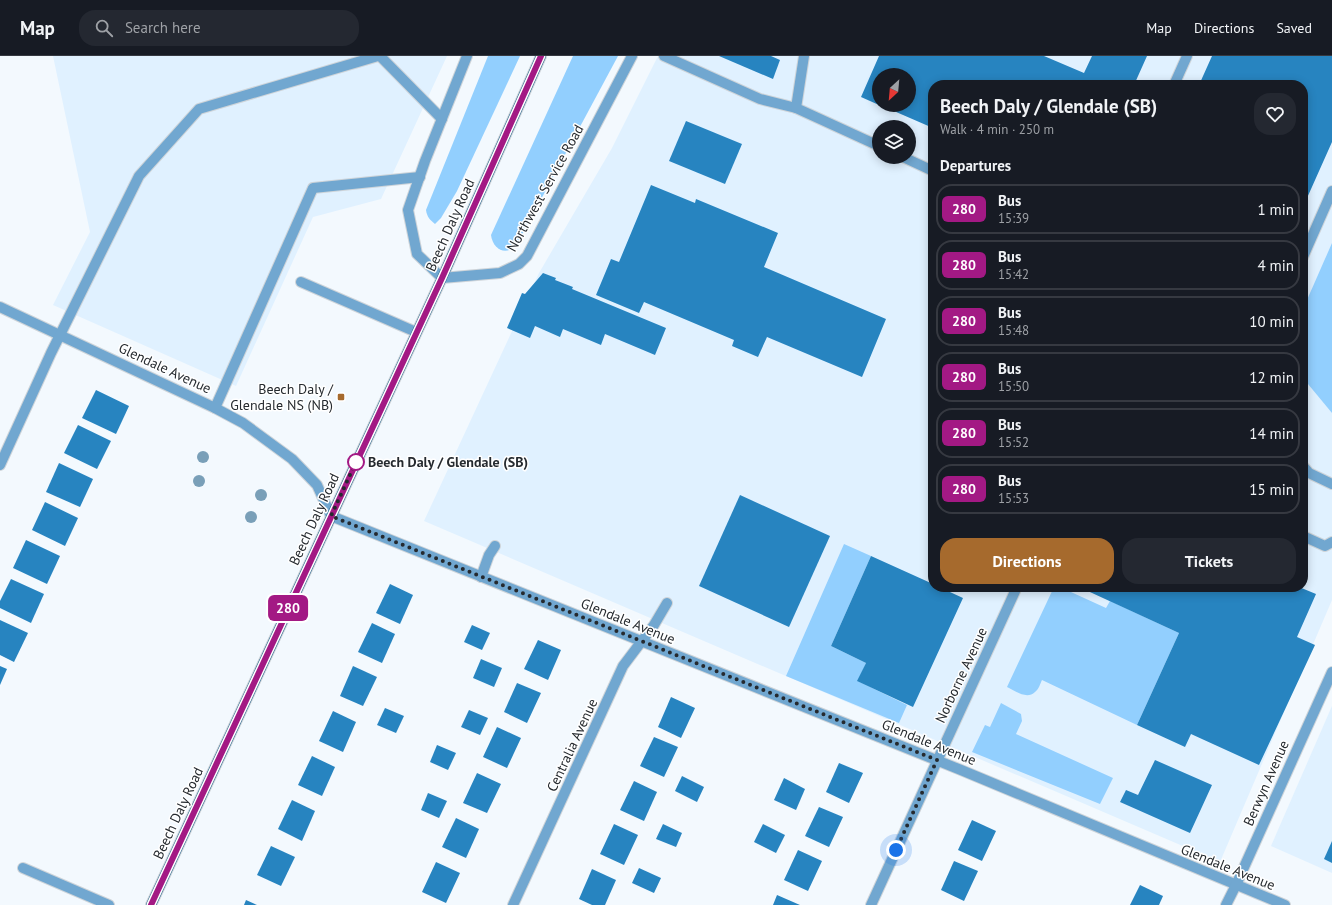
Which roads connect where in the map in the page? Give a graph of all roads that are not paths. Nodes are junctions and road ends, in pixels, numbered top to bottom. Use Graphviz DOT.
graph roads {
  1 [pos="379,56"];
  2 [pos="468,56"];
  3 [pos="541,56"];
  4 [pos="632,56"];
  5 [pos="664,56"];
  6 [pos="804,56"];
  7 [pos="1187,56"];
  8 [pos="1176,80"];
  9 [pos="796,108"];
  10 [pos="442,119"];
  11 [pos="872,143"];
  12 [pos="916,163"];
  13 [pos="928,169"];
  14 [pos="420,177"];
  15 [pos="1332,191"];
  16 [pos="1308,246"];
  17 [pos="442,278"];
  18 [pos="301,282"];
  19 [pos="0,307"];
  20 [pos="416,332"];
  21 [pos="60,335"];
  22 [pos="215,408"];
  23 [pos="0,466"];
  24 [pos="1308,472"];
  25 [pos="1332,484"];
  26 [pos="331,516"];
  27 [pos="1308,538"];
  28 [pos="1332,542"];
  29 [pos="495,546"];
  30 [pos="481,577"];
  31 [pos="1015,592"];
  32 [pos="667,603"];
  33 [pos="641,641"];
  34 [pos="1332,672"];
  35 [pos="937,760"];
  36 [pos="23,868"];
  37 [pos="1236,885"];
  38 [pos="109,905"];
  39 [pos="151,905"];
  40 [pos="513,905"];
  41 [pos="871,905"];
  42 [pos="1226,905"];
  43 [pos="1285,905"];
  1 -- 10 [label="street"];
  1 -- 21 [label="street"];
  2 -- 10 [label="street"];
  3 -- 17 [label="main road, Beech Daly Road"];
  4 -- 17 [label="street, Northwest Service Road"];
  5 -- 9 [label="street"];
  6 -- 9 [label="street"];
  7 -- 8 [label="street"];
  9 -- 11 [label="street"];
  10 -- 14 [label="street"];
  12 -- 13 [label="street"];
  14 -- 17 [label="street"];
  14 -- 22 [label="street"];
  15 -- 16 [label="street"];
  17 -- 20 [label="main road, Beech Daly Road"];
  18 -- 20 [label="street"];
  19 -- 21 [label="street, Glendale Avenue"];
  20 -- 26 [label="main road, Beech Daly Road"];
  21 -- 22 [label="street, Glendale Avenue"];
  21 -- 23 [label="street"];
  22 -- 26 [label="street, Glendale Avenue"];
  24 -- 25 [label="street"];
  26 -- 30 [label="street, Glendale Avenue"];
  26 -- 39 [label="main road, Beech Daly Road"];
  27 -- 28 [label="street"];
  29 -- 30 [label="street"];
  30 -- 33 [label="street, Glendale Avenue"];
  31 -- 35 [label="street, Norborne Avenue"];
  32 -- 33 [label="street, Centralia Avenue"];
  33 -- 35 [label="street, Glendale Avenue"];
  33 -- 40 [label="street, Centralia Avenue"];
  34 -- 37 [label="street, Berwyn Avenue"];
  35 -- 37 [label="street, Glendale Avenue"];
  35 -- 41 [label="street, Norborne Avenue"];
  36 -- 38 [label="street"];
  37 -- 42 [label="street, Berwyn Avenue"];
  37 -- 43 [label="street, Glendale Avenue"];
}
